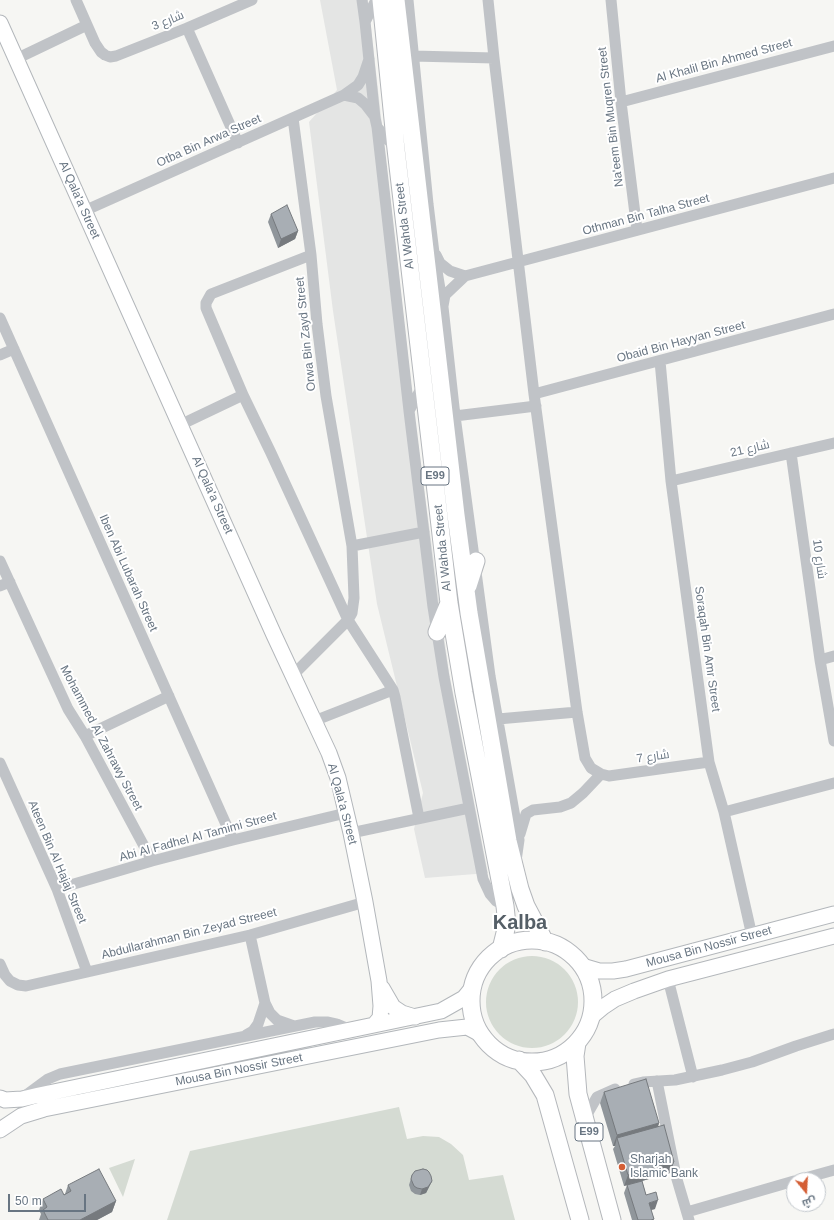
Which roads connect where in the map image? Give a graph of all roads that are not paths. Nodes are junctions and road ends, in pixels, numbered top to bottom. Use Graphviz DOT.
graph roads {
  1 [pos="76,0"];
  2 [pos="252,0"];
  3 [pos="362,0"];
  4 [pos="376,0"];
  5 [pos="381,0"];
  6 [pos="396,0"];
  7 [pos="408,0"];
  8 [pos="488,0"];
  9 [pos="610,0"];
  10 [pos="365,22"];
  11 [pos="0,23"];
  12 [pos="87,25"];
  13 [pos="187,28"];
  14 [pos="834,46"];
  15 [pos="414,56"];
  16 [pos="494,58"];
  17 [pos="16,59"];
  18 [pos="369,59"];
  19 [pos="344,95"];
  20 [pos="621,102"];
  21 [pos="293,118"];
  22 [pos="376,123"];
  23 [pos="238,143"];
  24 [pos="396,149"];
  25 [pos="420,168"];
  26 [pos="834,178"];
  27 [pos="84,211"];
  28 [pos="637,230"];
  29 [pos="434,253"];
  30 [pos="311,255"];
  31 [pos="518,262"];
  32 [pos="465,276"];
  33 [pos="442,306"];
  34 [pos="834,314"];
  35 [pos="0,318"];
  36 [pos="14,349"];
  37 [pos="0,355"];
  38 [pos="660,361"];
  39 [pos="424,384"];
  40 [pos="534,394"];
  41 [pos="243,395"];
  42 [pos="536,406"];
  43 [pos="409,410"];
  44 [pos="455,416"];
  45 [pos="180,425"];
  46 [pos="834,443"];
  47 [pos="791,453"];
  48 [pos="671,481"];
  49 [pos="424,532"];
  50 [pos="352,546"];
  51 [pos="0,561"];
  52 [pos="476,561"];
  53 [pos="5,584"];
  54 [pos="466,590"];
  55 [pos="449,603"];
  56 [pos="348,620"];
  57 [pos="437,632"];
  58 [pos="834,656"];
  59 [pos="820,660"];
  60 [pos="293,674"];
  61 [pos="393,690"];
  62 [pos="169,696"];
  63 [pos="577,712"];
  64 [pos="498,719"];
  65 [pos="314,721"];
  66 [pos="85,736"];
  67 [pos="834,741"];
  68 [pos="709,762"];
  69 [pos="0,763"];
  70 [pos="601,774"];
  71 [pos="834,783"];
  72 [pos="469,808"];
  73 [pos="724,812"];
  74 [pos="346,813"];
  75 [pos="419,818"];
  76 [pos="351,833"];
  77 [pos="233,840"];
  78 [pos="519,840"];
  79 [pos="152,861"];
  80 [pos="515,870"];
  81 [pos="57,889"];
  82 [pos="365,902"];
  83 [pos="505,906"];
  84 [pos="834,914"];
  85 [pos="250,935"];
  86 [pos="752,936"];
  87 [pos="834,936"];
  88 [pos="545,942"];
  89 [pos="501,949"];
  90 [pos="0,964"];
  91 [pos="582,966"];
  92 [pos="87,972"];
  93 [pos="668,979"];
  94 [pos="379,981"];
  95 [pos="473,987"];
  96 [pos="265,1003"];
  97 [pos="415,1017"];
  98 [pos="591,1017"];
  99 [pos="374,1026"];
  100 [pos="294,1027"];
  101 [pos="351,1030"];
  102 [pos="834,1034"];
  103 [pos="482,1035"];
  104 [pos="244,1037"];
  105 [pos="576,1042"];
  106 [pos="519,1060"];
  107 [pos="693,1077"];
  108 [pos="657,1081"];
  109 [pos="0,1098"];
  110 [pos="22,1099"];
  111 [pos="585,1118"];
  112 [pos="0,1130"];
  113 [pos="786,1184"];
  114 [pos="688,1216"];
  115 [pos="580,1220"];
  116 [pos="612,1220"];
  1 -- 12 [label="street"];
  2 -- 13 [label="street, شارع 3"];
  3 -- 10 [label="street"];
  4 -- 10 [label="street"];
  5 -- 24 [label="main road, Al Wahda Street / E99"];
  6 -- 25 [label="main road, Al Wahda Street / E99"];
  7 -- 15 [label="street"];
  8 -- 16 [label="street"];
  9 -- 20 [label="street, Na'eem Bin Muqren Street"];
  10 -- 18 [label="street"];
  11 -- 17 [label="street, Al Qala'a Street"];
  12 -- 13 [label="street, شارع 3"];
  12 -- 17 [label="street"];
  13 -- 23 [label="street"];
  14 -- 20 [label="street, Al Khalil Bin Ahmed Street"];
  15 -- 16 [label="street"];
  15 -- 25 [label="street"];
  16 -- 31 [label="street"];
  17 -- 27 [label="street, Al Qala'a Street"];
  18 -- 19 [label="street, Otba Bin Arwa Street"];
  18 -- 22 [label="street"];
  19 -- 21 [label="street, Otba Bin Arwa Street"];
  19 -- 22 [label="street"];
  20 -- 28 [label="street, Na'eem Bin Muqren Street"];
  21 -- 23 [label="street, Otba Bin Arwa Street"];
  21 -- 30 [label="street, Orwa Bin Zayd Street"];
  22 -- 24 [label="street"];
  22 -- 43 [label="street"];
  23 -- 27 [label="street, Otba Bin Arwa Street"];
  24 -- 39 [label="main road, Al Wahda Street / E99"];
  25 -- 29 [label="street"];
  25 -- 54 [label="main road, Al Wahda Street / E99"];
  26 -- 28 [label="street, Othman Bin Talha Street"];
  27 -- 45 [label="street, Al Qala'a Street"];
  28 -- 31 [label="street, Othman Bin Talha Street"];
  29 -- 32 [label="street"];
  29 -- 33 [label="street"];
  30 -- 41 [label="street"];
  30 -- 50 [label="street, Orwa Bin Zayd Street"];
  31 -- 32 [label="street, Othman Bin Talha Street"];
  31 -- 40 [label="street"];
  32 -- 33 [label="street"];
  33 -- 44 [label="street"];
  34 -- 38 [label="street, Obaid Bin Hayyan Street"];
  35 -- 36 [label="street, Iben Abi Lubarah Street"];
  36 -- 37 [label="street"];
  36 -- 62 [label="street, Iben Abi Lubarah Street"];
  38 -- 40 [label="street, Obaid Bin Hayyan Street"];
  38 -- 48 [label="street, Soraqah Bin Amr Street"];
  39 -- 43 [label="street"];
  39 -- 55 [label="main road, Al Wahda Street / E99"];
  40 -- 42 [label="street"];
  41 -- 45 [label="street"];
  41 -- 56 [label="street"];
  42 -- 44 [label="street"];
  42 -- 63 [label="street"];
  43 -- 49 [label="street"];
  44 -- 52 [label="street"];
  45 -- 60 [label="street, Al Qala'a Street"];
  46 -- 47 [label="street, شارع 21"];
  47 -- 48 [label="street, شارع 21"];
  47 -- 59 [label="street, شارع 10"];
  48 -- 68 [label="street, Soraqah Bin Amr Street"];
  49 -- 50 [label="street"];
  49 -- 57 [label="street"];
  50 -- 56 [label="street, Orwa Bin Zayd Street"];
  51 -- 53 [label="street, Mohammed Al Zahrawy Street"];
  52 -- 54 [label="main road"];
  52 -- 64 [label="street"];
  53 -- 66 [label="street, Mohammed Al Zahrawy Street"];
  54 -- 80 [label="main road, Al Wahda Street / E99"];
  55 -- 57 [label="main road"];
  55 -- 83 [label="main road, Al Wahda Street / E99"];
  56 -- 60 [label="street"];
  56 -- 61 [label="street"];
  57 -- 72 [label="street"];
  58 -- 59 [label="street"];
  59 -- 67 [label="street, شارع 10"];
  60 -- 65 [label="street, Al Qala'a Street"];
  61 -- 65 [label="street"];
  61 -- 75 [label="street"];
  62 -- 66 [label="street"];
  62 -- 77 [label="street, Iben Abi Lubarah Street"];
  63 -- 64 [label="street"];
  63 -- 70 [label="street"];
  64 -- 78 [label="street"];
  65 -- 74 [label="street, Al Qala'a Street"];
  66 -- 79 [label="street, Mohammed Al Zahrawy Street"];
  68 -- 70 [label="street, شارع 7"];
  68 -- 73 [label="street, Soraqah Bin Amr Street"];
  69 -- 81 [label="street, Ateen Bin Al Hajaj Street"];
  70 -- 78 [label="street"];
  71 -- 73 [label="street"];
  72 -- 75 [label="street"];
  72 -- 83 [label="street"];
  73 -- 86 [label="street, Soraqah Bin Amr Street"];
  74 -- 76 [label="street, Al Qala'a Street"];
  74 -- 77 [label="street, Abi Al Fadhel Al Tamimi Street"];
  75 -- 76 [label="street"];
  76 -- 82 [label="street, Al Qala'a Street"];
  77 -- 79 [label="street, Abi Al Fadhel Al Tamimi Street"];
  78 -- 80 [label="street"];
  79 -- 81 [label="street, Abi Al Fadhel Al Tamimi Street"];
  80 -- 88 [label="main road, Al Wahda Street / E99"];
  81 -- 92 [label="street, Ateen Bin Al Hajaj Street"];
  82 -- 85 [label="street, Abdullarahman Bin Zeyad Streeet"];
  82 -- 94 [label="street, Al Qala'a Street"];
  83 -- 89 [label="main road, Al Wahda Street / E99"];
  84 -- 86 [label="street, Mousa Bin Nossir Street"];
  85 -- 92 [label="street, Abdullarahman Bin Zeyad Streeet"];
  85 -- 96 [label="street"];
  86 -- 91 [label="street, Mousa Bin Nossir Street"];
  87 -- 93 [label="street, Mousa Bin Nossir Street"];
  88 -- 89 [label="main road"];
  88 -- 91 [label="main road"];
  89 -- 95 [label="main road"];
  90 -- 92 [label="street, Abdullarahman Bin Zeyad Streeet"];
  91 -- 98 [label="main road"];
  93 -- 98 [label="street, Mousa Bin Nossir Street"];
  93 -- 107 [label="street"];
  94 -- 97 [label="street, Al Qala'a Street"];
  94 -- 99 [label="street, Al Qala'a Street"];
  95 -- 97 [label="street, Mousa Bin Nossir Street"];
  95 -- 103 [label="main road"];
  96 -- 100 [label="street"];
  96 -- 104 [label="street"];
  97 -- 99 [label="street, Mousa Bin Nossir Street"];
  98 -- 105 [label="main road"];
  99 -- 101 [label="street, Mousa Bin Nossir Street"];
  100 -- 101 [label="street"];
  100 -- 104 [label="street"];
  101 -- 110 [label="street, Mousa Bin Nossir Street"];
  102 -- 107 [label="street"];
  103 -- 106 [label="main road"];
  103 -- 112 [label="street, Mousa Bin Nossir Street"];
  104 -- 110 [label="street"];
  105 -- 106 [label="main road"];
  105 -- 111 [label="main road, E99"];
  106 -- 115 [label="main road, E99"];
  107 -- 108 [label="street"];
  108 -- 111 [label="street"];
  108 -- 114 [label="street"];
  109 -- 110 [label="street, Mousa Bin Nossir Street"];
  111 -- 116 [label="main road, E99"];
  113 -- 114 [label="street"];
}
